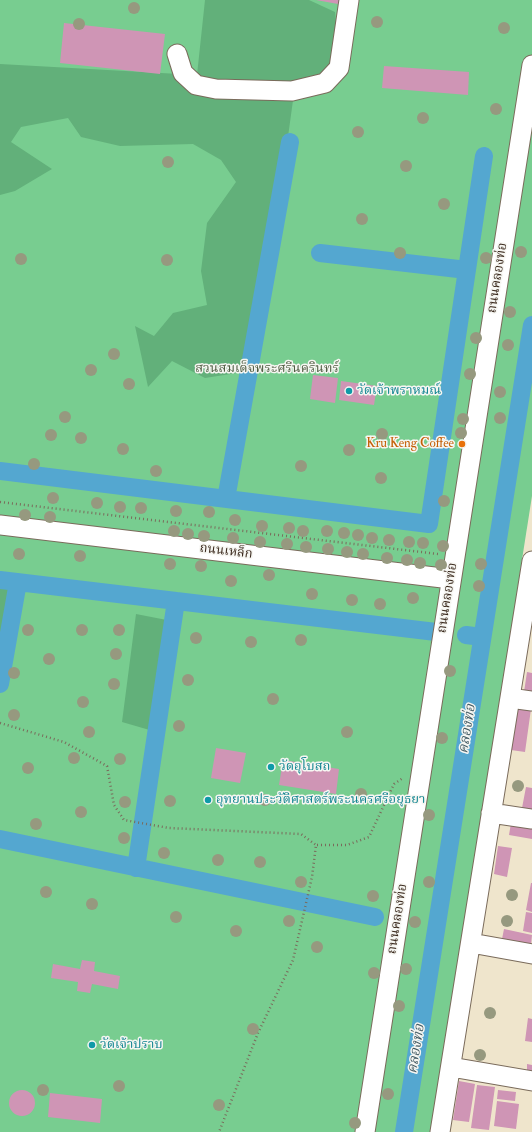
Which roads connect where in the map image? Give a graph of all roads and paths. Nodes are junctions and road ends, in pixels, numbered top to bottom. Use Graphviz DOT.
graph roads {
  1 [pos="349,0"];
  2 [pos="177,54"];
  3 [pos="532,65"];
  4 [pos="0,502"];
  5 [pos="0,525"];
  6 [pos="455,556"];
  7 [pos="532,561"];
  8 [pos="451,579"];
  9 [pos="530,584"];
  10 [pos="510,698"];
  11 [pos="532,701"];
  12 [pos="0,723"];
  13 [pos="421,771"];
  14 [pos="491,813"];
  15 [pos="532,819"];
  16 [pos="316,845"];
  17 [pos="471,943"];
  18 [pos="532,954"];
  19 [pos="451,1067"];
  20 [pos="532,1081"];
  21 [pos="219,1132"];
  22 [pos="365,1132"];
  23 [pos="440,1132"];
  1 -- 2 [label="street"];
  3 -- 6 [label="street, ถนนคลองท่อ"];
  4 -- 6 [label="path"];
  5 -- 8 [label="street, ถนนเหล็ก"];
  6 -- 8 [label="street, ถนนคลองท่อ"];
  7 -- 9 [label="street"];
  8 -- 13 [label="street, ถนนคลองท่อ"];
  9 -- 10 [label="street"];
  10 -- 11 [label="street"];
  10 -- 14 [label="street"];
  12 -- 16 [label="path"];
  13 -- 16 [label="path"];
  13 -- 22 [label="street, ถนนคลองท่อ"];
  14 -- 15 [label="street"];
  14 -- 17 [label="street"];
  16 -- 21 [label="path"];
  17 -- 18 [label="street"];
  17 -- 19 [label="street"];
  19 -- 20 [label="street"];
  19 -- 23 [label="street"];
}
